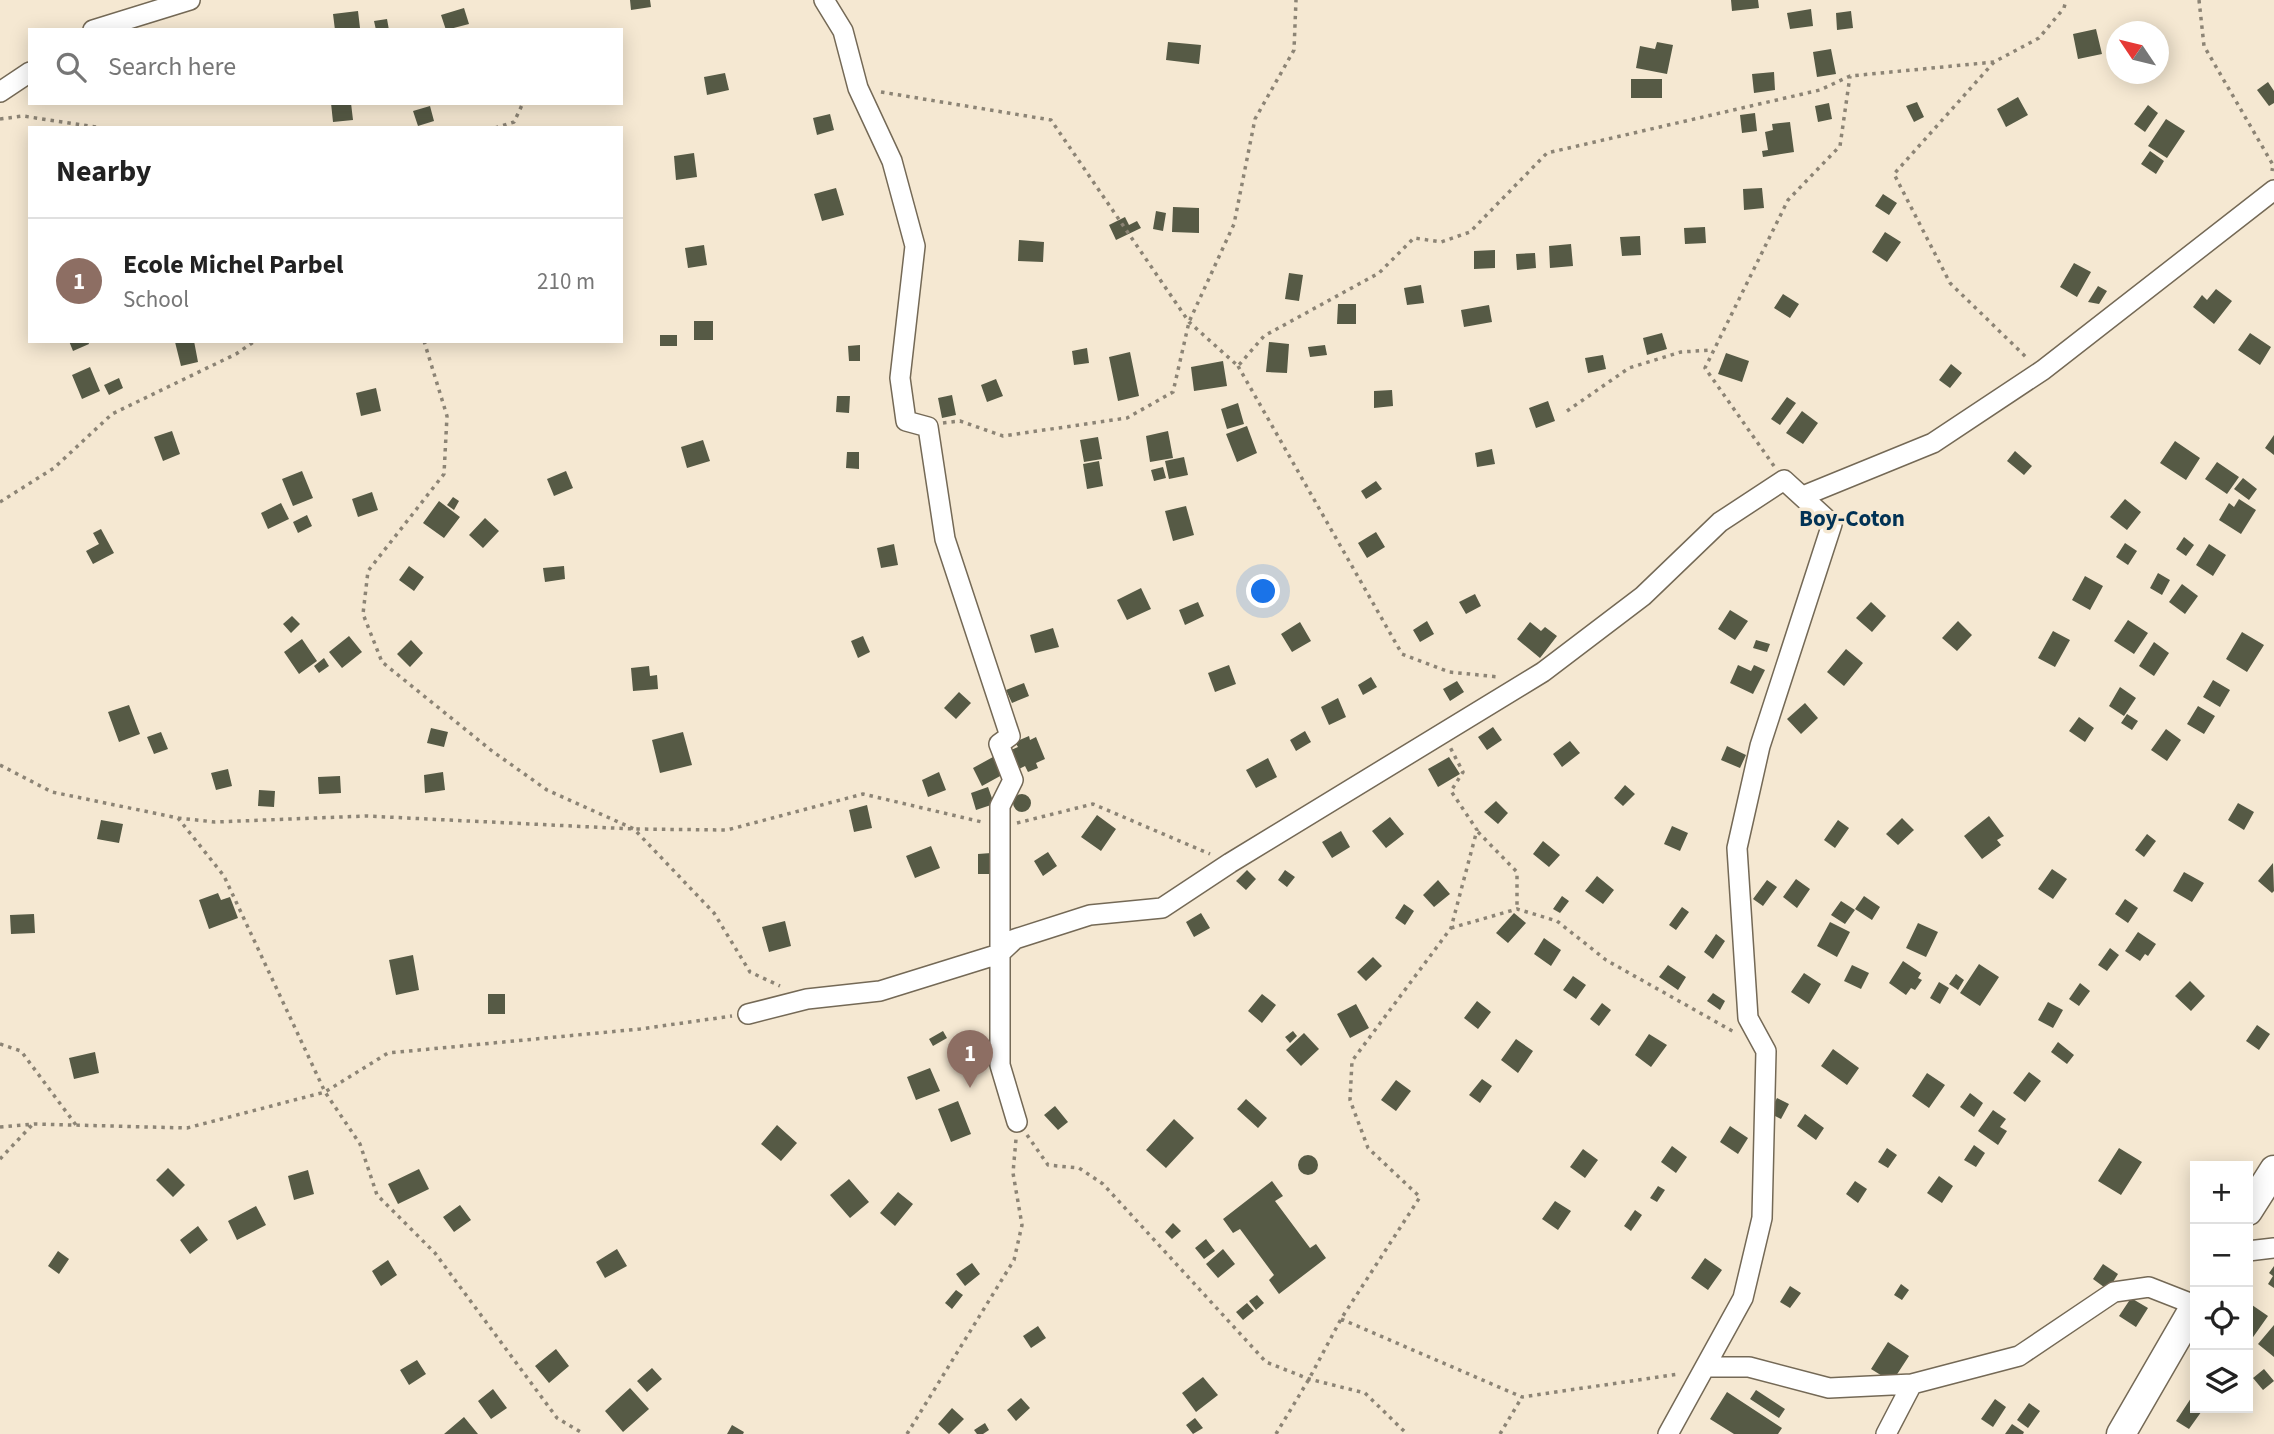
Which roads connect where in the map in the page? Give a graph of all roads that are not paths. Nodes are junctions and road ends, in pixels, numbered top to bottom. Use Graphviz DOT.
graph roads {
  1 [pos="190,0"];
  2 [pos="824,0"];
  3 [pos="99,28"];
  4 [pos="28,73"];
  5 [pos="0,92"];
  6 [pos="2271,192"];
  7 [pos="1803,496"];
  8 [pos="999,954"];
  9 [pos="748,1014"];
  10 [pos="1017,1122"];
  11 [pos="2274,1170"];
  12 [pos="2253,1203"];
  13 [pos="2274,1248"];
  14 [pos="2253,1250"];
  15 [pos="2190,1303"];
  16 [pos="2190,1314"];
  17 [pos="1705,1367"];
  18 [pos="1912,1384"];
  19 [pos="1668,1434"];
  20 [pos="1886,1434"];
  21 [pos="2121,1434"];
  1 -- 3 [label="street"];
  2 -- 8 [label="street"];
  4 -- 5 [label="street"];
  6 -- 7 [label="street"];
  7 -- 8 [label="street"];
  7 -- 17 [label="street"];
  8 -- 9 [label="street"];
  8 -- 10 [label="street"];
  11 -- 12 [label="street"];
  13 -- 14 [label="street"];
  15 -- 18 [label="street"];
  16 -- 21 [label="street"];
  17 -- 18 [label="street"];
  17 -- 19 [label="street"];
  18 -- 20 [label="street"];
}
